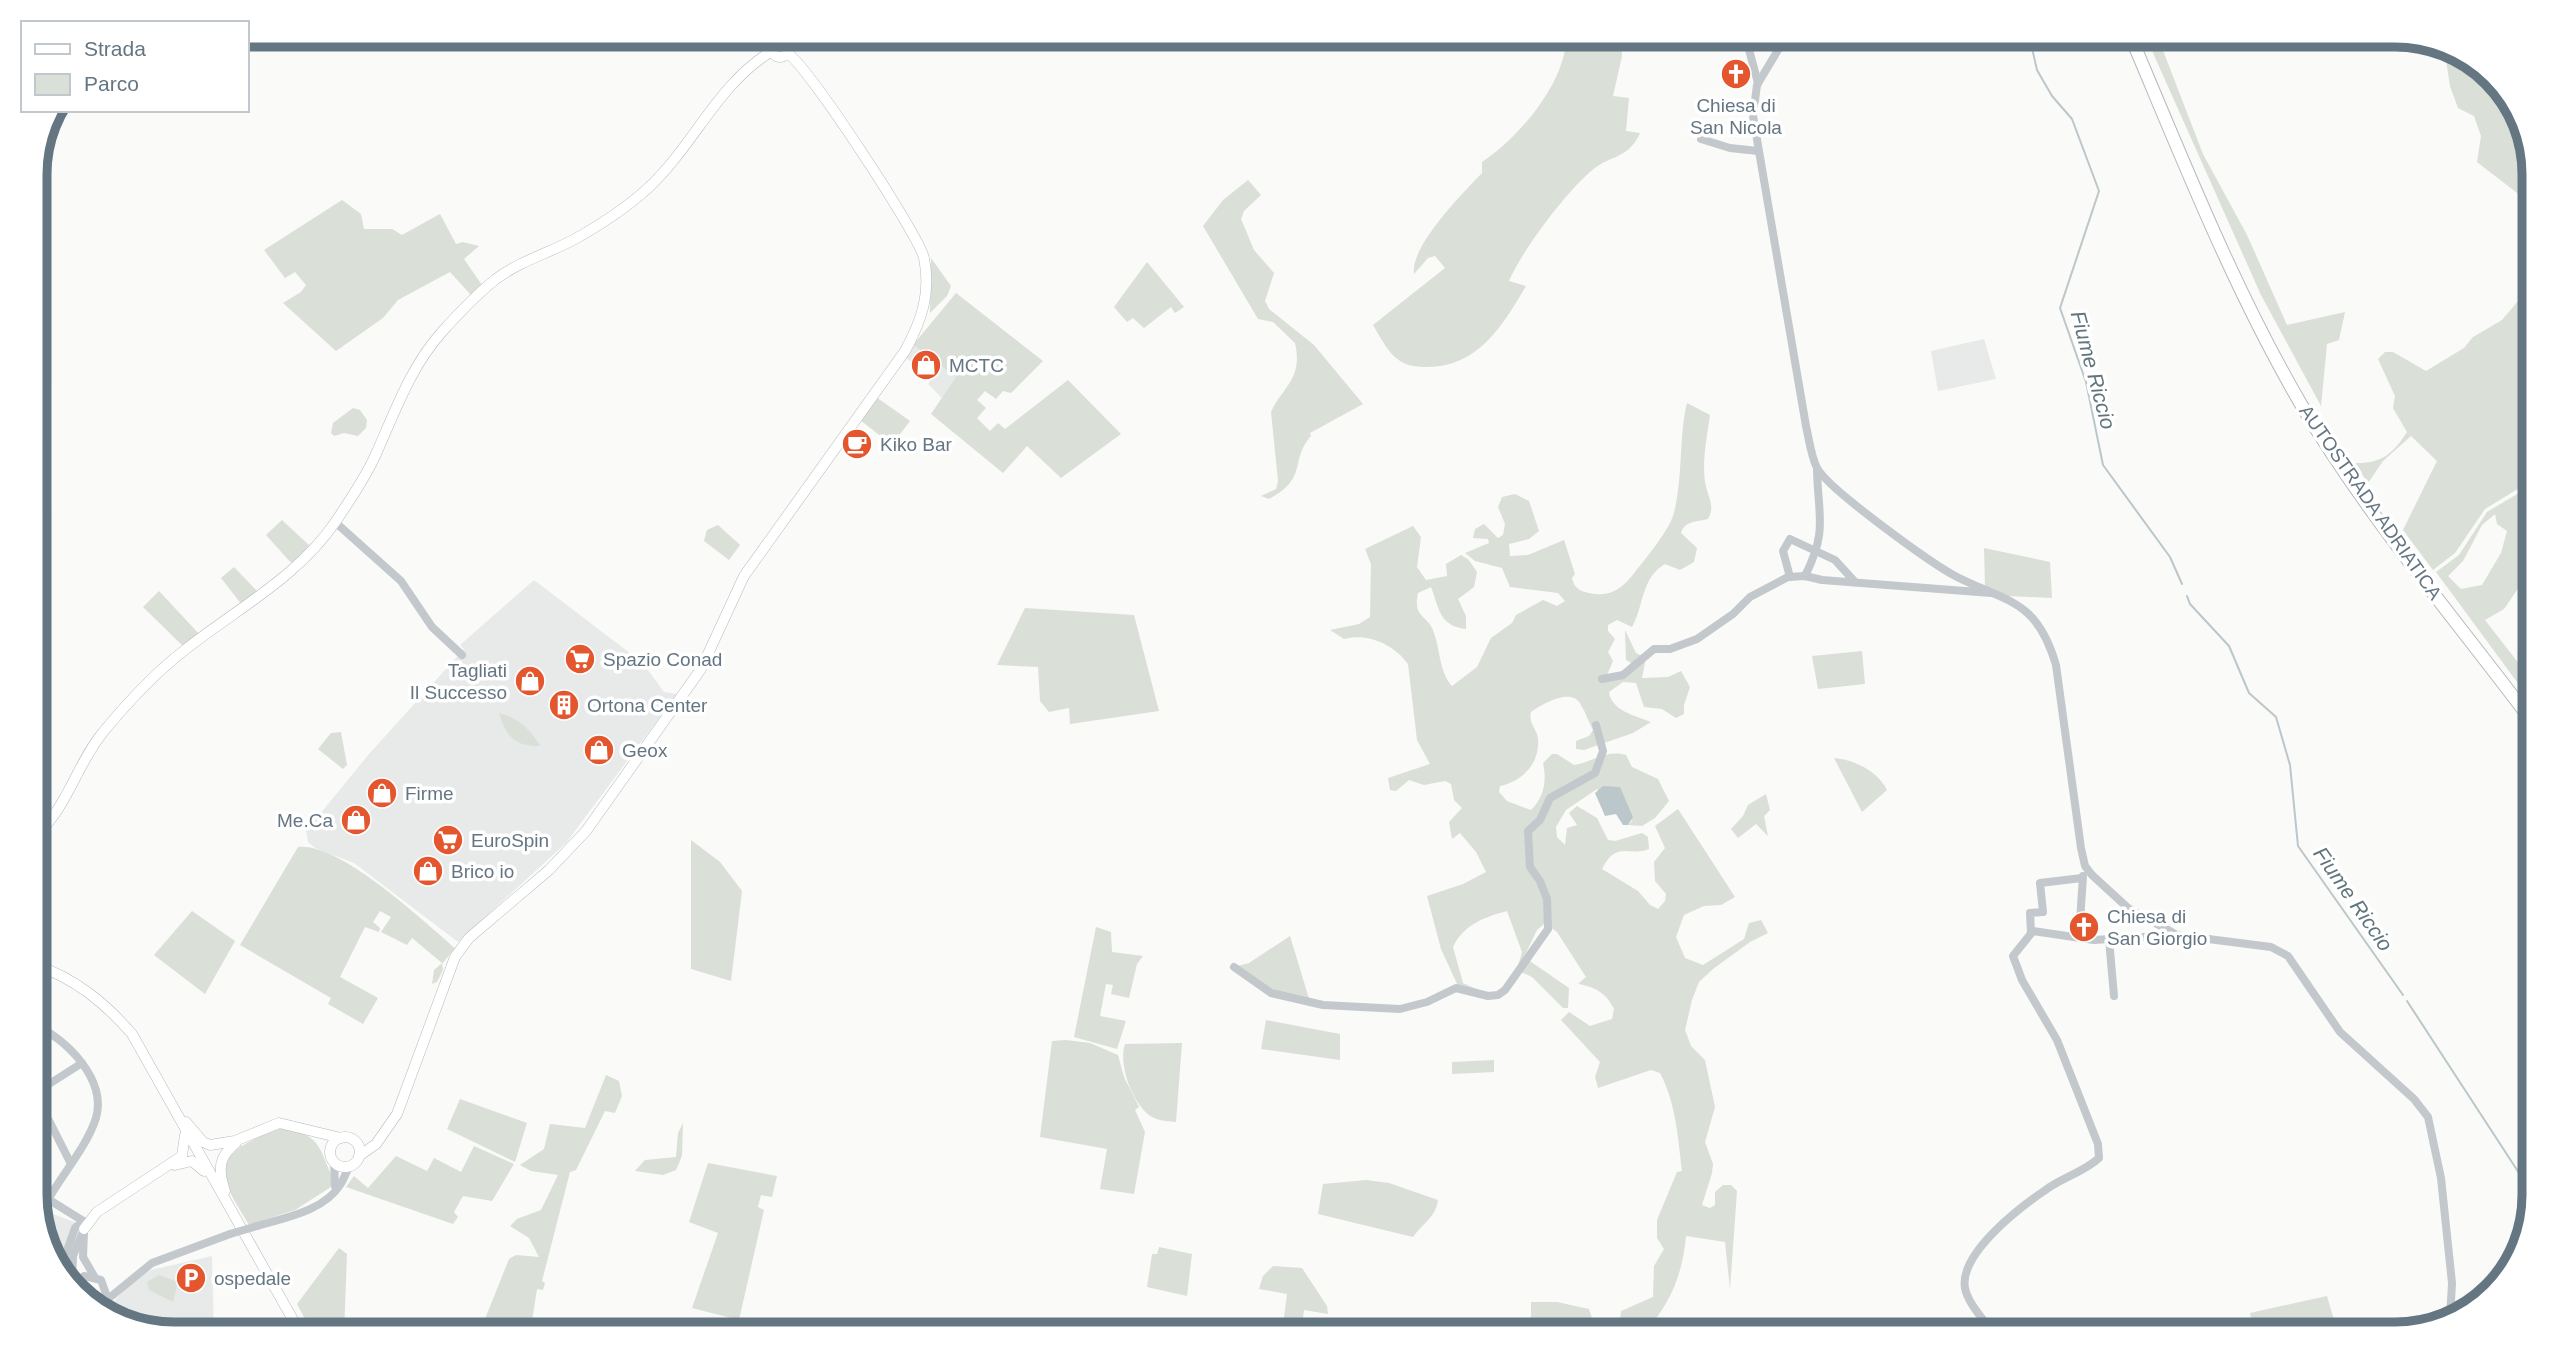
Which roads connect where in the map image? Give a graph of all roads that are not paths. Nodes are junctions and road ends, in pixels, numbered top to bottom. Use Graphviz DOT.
graph roads {
  1 [pos="1748,47"];
  2 [pos="1780,47"];
  3 [pos="2135,47"];
  4 [pos="2143,47"];
  5 [pos="774,48"];
  6 [pos="784,48"];
  7 [pos="1758,83"];
  8 [pos="1701,139"];
  9 [pos="1758,151"];
  10 [pos="1817,470"];
  11 [pos="2351,474"];
  12 [pos="335,522"];
  13 [pos="1816,552"];
  14 [pos="1805,576"];
  15 [pos="1790,577"];
  16 [pos="1855,582"];
  17 [pos="1997,593"];
  18 [pos="2456,614"];
  19 [pos="462,655"];
  20 [pos="1602,678"];
  21 [pos="2522,695"];
  22 [pos="2522,706"];
  23 [pos="1596,725"];
  24 [pos="48,825"];
  25 [pos="2085,866"];
  26 [pos="2082,878"];
  27 [pos="2031,933"];
  28 [pos="2178,935"];
  29 [pos="2079,936"];
  30 [pos="2109,939"];
  31 [pos="1234,967"];
  32 [pos="48,971"];
  33 [pos="2114,996"];
  34 [pos="48,1032"];
  35 [pos="82,1063"];
  36 [pos="48,1085"];
  37 [pos="48,1119"];
  38 [pos="181,1119"];
  39 [pos="308,1130"];
  40 [pos="382,1135"];
  41 [pos="341,1138"];
  42 [pos="242,1139"];
  43 [pos="355,1141"];
  44 [pos="359,1156"];
  45 [pos="332,1157"];
  46 [pos="70,1162"];
  47 [pos="350,1166"];
  48 [pos="169,1167"];
  49 [pos="332,1194"];
  50 [pos="50,1198"];
  51 [pos="229,1205"];
  52 [pos="85,1225"];
  53 [pos="64,1258"];
  54 [pos="72,1270"];
  55 [pos="98,1278"];
  56 [pos="80,1279"];
  57 [pos="126,1283"];
  58 [pos="103,1299"];
  59 [pos="106,1301"];
  60 [pos="2451,1308"];
  61 [pos="294,1322"];
  62 [pos="1985,1322"];
  1 -- 7 [label="street"];
  2 -- 7 [label="street"];
  3 -- 11 [label="highway, AUTOSTRADA ADRIATICA"];
  4 -- 11 [label="highway, AUTOSTRADA ADRIATICA"];
  5 -- 12 [label="main road"];
  6 -- 40 [label="main road"];
  7 -- 9 [label="street"];
  8 -- 9 [label="street"];
  9 -- 10 [label="street"];
  10 -- 13 [label="street"];
  10 -- 17 [label="street"];
  11 -- 18 [label="highway, AUTOSTRADA ADRIATICA"];
  12 -- 19 [label="street"];
  12 -- 24 [label="main road"];
  13 -- 14 [label="street"];
  13 -- 15 [label="street"];
  13 -- 16 [label="street"];
  14 -- 15 [label="street"];
  14 -- 16 [label="street"];
  15 -- 20 [label="street"];
  16 -- 17 [label="street"];
  17 -- 25 [label="street"];
  18 -- 21 [label="highway, AUTOSTRADA ADRIATICA"];
  18 -- 22 [label="highway, AUTOSTRADA ADRIATICA"];
  23 -- 31 [label="street"];
  25 -- 26 [label="street"];
  25 -- 28 [label="street"];
  26 -- 27 [label="street"];
  26 -- 29 [label="street"];
  27 -- 29 [label="street"];
  27 -- 62 [label="street"];
  28 -- 30 [label="street"];
  28 -- 60 [label="street"];
  29 -- 30 [label="street"];
  30 -- 33 [label="street"];
  32 -- 38 [label="main road"];
  34 -- 35 [label="street"];
  35 -- 36 [label="street"];
  35 -- 46 [label="street"];
  37 -- 46 [label="street"];
  38 -- 42 [label="main road"];
  38 -- 48 [label="main road"];
  38 -- 51 [label="main road"];
  39 -- 41 [label="main road"];
  39 -- 42 [label="main road"];
  39 -- 45 [label="main road"];
  40 -- 43 [label="main road"];
  40 -- 44 [label="main road"];
  41 -- 43 [label="main road"];
  41 -- 45 [label="main road"];
  42 -- 51 [label="main road"];
  43 -- 44 [label="main road"];
  44 -- 47 [label="main road"];
  45 -- 47 [label="main road"];
  45 -- 49 [label="street"];
  46 -- 50 [label="street"];
  47 -- 49 [label="street"];
  48 -- 51 [label="main road"];
  48 -- 52 [label="main road"];
  49 -- 57 [label="street, bridge"];
  50 -- 52 [label="street"];
  51 -- 61 [label="main road"];
  52 -- 53 [label="street"];
  52 -- 54 [label="street"];
  52 -- 55 [label="street"];
  55 -- 56 [label="street"];
  55 -- 57 [label="street"];
  55 -- 58 [label="street"];
  57 -- 59 [label="street"];
}
